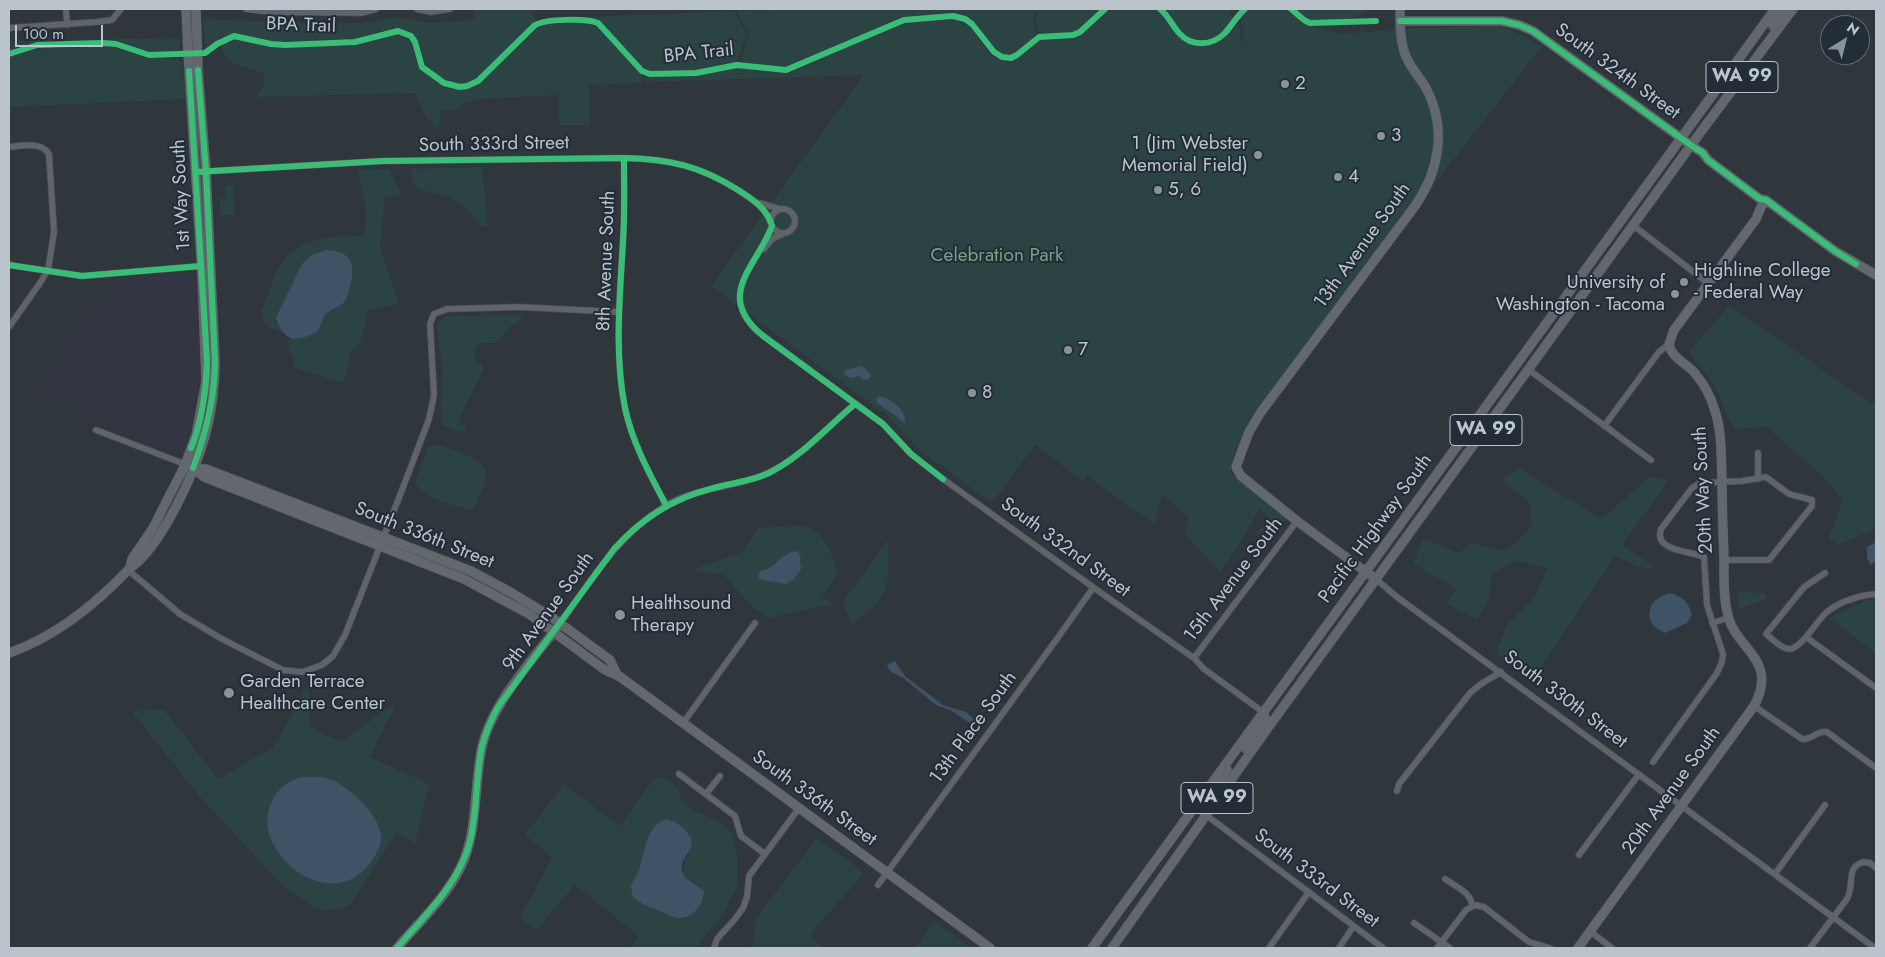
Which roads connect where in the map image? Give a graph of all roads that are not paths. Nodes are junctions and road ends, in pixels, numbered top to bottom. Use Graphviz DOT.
graph roads {
  1 [pos="66,9"];
  2 [pos="121,9"];
  3 [pos="186,9"];
  4 [pos="196,9"];
  5 [pos="246,9"];
  6 [pos="376,9"];
  7 [pos="417,9"];
  8 [pos="450,9"];
  9 [pos="1400,9"];
  10 [pos="1775,9"];
  11 [pos="1784,9"];
  12 [pos="1793,9"];
  13 [pos="1400,20"];
  14 [pos="67,25"];
  15 [pos="9,28"];
  16 [pos="1755,59"];
  17 [pos="194,71"];
  18 [pos="1681,138"];
  19 [pos="1692,146"];
  20 [pos="9,147"];
  21 [pos="624,158"];
  22 [pos="201,172"];
  23 [pos="1766,200"];
  24 [pos="756,202"];
  25 [pos="781,209"];
  26 [pos="1778,210"];
  27 [pos="1758,216"];
  28 [pos="771,224"];
  29 [pos="1634,226"];
  30 [pos="785,232"];
  31 [pos="751,263"];
  32 [pos="9,265"];
  33 [pos="201,266"];
  34 [pos="48,270"];
  35 [pos="1876,275"];
  36 [pos="1709,284"];
  37 [pos="619,312"];
  38 [pos="9,327"];
  39 [pos="1668,344"];
  40 [pos="1530,370"];
  41 [pos="855,404"];
  42 [pos="1604,426"];
  43 [pos="96,430"];
  44 [pos="1758,453"];
  45 [pos="1651,460"];
  46 [pos="189,466"];
  47 [pos="1239,474"];
  48 [pos="1758,478"];
  49 [pos="1722,482"];
  50 [pos="666,505"];
  51 [pos="1297,521"];
  52 [pos="384,536"];
  53 [pos="380,545"];
  54 [pos="1724,560"];
  55 [pos="129,569"];
  56 [pos="1366,572"];
  57 [pos="1825,573"];
  58 [pos="1377,580"];
  59 [pos="1092,588"];
  60 [pos="1876,594"];
  61 [pos="1728,618"];
  62 [pos="755,623"];
  63 [pos="1712,623"];
  64 [pos="560,624"];
  65 [pos="554,632"];
  66 [pos="1806,637"];
  67 [pos="1747,646"];
  68 [pos="9,653"];
  69 [pos="1194,658"];
  70 [pos="1501,672"];
  71 [pos="619,676"];
  72 [pos="1876,688"];
  73 [pos="1754,706"];
  74 [pos="1263,712"];
  75 [pos="683,723"];
  76 [pos="1238,746"];
  77 [pos="1653,762"];
  78 [pos="1876,768"];
  79 [pos="1236,772"];
  80 [pos="678,774"];
  81 [pos="1639,774"];
  82 [pos="720,776"];
  83 [pos="1397,791"];
  84 [pos="706,794"];
  85 [pos="1682,805"];
  86 [pos="1825,806"];
  87 [pos="799,808"];
  88 [pos="1206,815"];
  89 [pos="765,854"];
  90 [pos="1579,855"];
  91 [pos="1876,868"];
  92 [pos="887,873"];
  93 [pos="1775,874"];
  94 [pos="1445,879"];
  95 [pos="878,885"];
  96 [pos="1310,892"];
  97 [pos="1472,906"];
  98 [pos="1832,918"];
  99 [pos="1414,923"];
  100 [pos="1353,927"];
  101 [pos="1591,932"];
  102 [pos="1442,942"];
  103 [pos="397,948"];
  104 [pos="714,948"];
  105 [pos="990,948"];
  106 [pos="1092,948"];
  107 [pos="1112,948"];
  108 [pos="1269,948"];
  109 [pos="1339,948"];
  110 [pos="1383,948"];
  111 [pos="1437,948"];
  112 [pos="1450,948"];
  113 [pos="1550,948"];
  114 [pos="1578,948"];
  115 [pos="1612,948"];
  116 [pos="1810,948"];
  117 [pos="1875,948"];
  1 -- 14 [label="street"];
  2 -- 14 [label="street"];
  3 -- 17 [label="street"];
  4 -- 17 [label="street"];
  5 -- 6 [label="street"];
  7 -- 8 [label="street"];
  9 -- 13 [label="street, 13th Avenue South"];
  10 -- 18 [label="main road, Pacific Highway South / WA 99"];
  11 -- 16 [label="main road"];
  12 -- 16 [label="main road, Pacific Highway South / WA 99"];
  13 -- 18 [label="street, South 324th Street"];
  13 -- 47 [label="street, 13th Avenue South"];
  14 -- 15 [label="street"];
  16 -- 19 [label="main road, Pacific Highway South / WA 99"];
  17 -- 22 [label="street, 1st Way South"];
  18 -- 19 [label="street, South 324th Street"];
  18 -- 56 [label="main road, Pacific Highway South / WA 99"];
  19 -- 23 [label="street, South 324th Street"];
  19 -- 29 [label="main road, Pacific Highway South / WA 99"];
  20 -- 34 [label="street"];
  21 -- 22 [label="street, South 333rd Street"];
  21 -- 24 [label="street, South 333rd Street"];
  21 -- 37 [label="street, 8th Avenue South"];
  22 -- 33 [label="street, 1st Way South"];
  22 -- 46 [label="street, 1st Way South"];
  23 -- 26 [label="street, South 324th Street"];
  23 -- 27 [label="street"];
  24 -- 25 [label="street, South 333rd Street"];
  24 -- 28 [label="street, South 333rd Street"];
  25 -- 28 [label="street"];
  25 -- 30 [label="street"];
  26 -- 27 [label="street"];
  26 -- 35 [label="street, South 324th Street"];
  27 -- 36 [label="street"];
  28 -- 30 [label="street"];
  28 -- 31 [label="street"];
  29 -- 36 [label="street"];
  29 -- 40 [label="main road, Pacific Highway South / WA 99"];
  30 -- 31 [label="street"];
  31 -- 41 [label="street"];
  32 -- 34 [label="street"];
  33 -- 34 [label="street"];
  33 -- 46 [label="street, 1st Way South"];
  34 -- 38 [label="street"];
  36 -- 39 [label="street"];
  37 -- 50 [label="street, 8th Avenue South"];
  37 -- 52 [label="street"];
  39 -- 42 [label="street"];
  39 -- 49 [label="street, 20th Way South"];
  40 -- 42 [label="street"];
  40 -- 58 [label="main road, Pacific Highway South / WA 99"];
  41 -- 50 [label="street, 9th Avenue South"];
  41 -- 59 [label="street, South 332nd Street"];
  42 -- 45 [label="street"];
  43 -- 46 [label="street, South 336th Street"];
  44 -- 48 [label="street"];
  46 -- 52 [label="street, South 336th Street"];
  46 -- 53 [label="street, South 336th Street"];
  46 -- 55 [label="street, 1st Way South"];
  47 -- 51 [label="street, South 330th Street"];
  48 -- 49 [label="street"];
  48 -- 54 [label="street"];
  49 -- 54 [label="street, 20th Way South"];
  49 -- 63 [label="street"];
  50 -- 64 [label="street, 9th Avenue South"];
  51 -- 56 [label="street, South 330th Street"];
  51 -- 69 [label="street, 15th Avenue South"];
  52 -- 53 [label="street"];
  52 -- 64 [label="street, South 336th Street"];
  53 -- 55 [label="street"];
  53 -- 65 [label="street, South 336th Street"];
  54 -- 61 [label="street, 20th Way South"];
  55 -- 68 [label="street, 1st Way South"];
  56 -- 58 [label="street, South 330th Street"];
  56 -- 74 [label="main road, Pacific Highway South / WA 99"];
  57 -- 66 [label="street"];
  58 -- 70 [label="street, South 330th Street"];
  58 -- 79 [label="main road, Pacific Highway South / WA 99"];
  59 -- 69 [label="street, South 332nd Street"];
  59 -- 92 [label="street, 13th Place South"];
  60 -- 66 [label="street"];
  61 -- 63 [label="street"];
  61 -- 67 [label="street, 20th Way South"];
  62 -- 75 [label="street"];
  63 -- 77 [label="street"];
  64 -- 65 [label="street, 9th Avenue South"];
  64 -- 71 [label="street, South 336th Street"];
  65 -- 71 [label="street, South 336th Street"];
  65 -- 103 [label="street, 9th Avenue South"];
  66 -- 72 [label="street"];
  67 -- 73 [label="street, 20th Avenue South"];
  69 -- 74 [label="street, South 332nd Street"];
  70 -- 81 [label="street, South 330th Street"];
  70 -- 83 [label="street"];
  71 -- 75 [label="street, South 336th Street"];
  73 -- 78 [label="street"];
  73 -- 85 [label="street, 20th Avenue South"];
  74 -- 76 [label="main road, Pacific Highway South / WA 99"];
  74 -- 79 [label="main road"];
  75 -- 87 [label="street, South 336th Street"];
  76 -- 88 [label="main road"];
  76 -- 106 [label="main road, Pacific Highway South / WA 99"];
  79 -- 88 [label="main road, Pacific Highway South / WA 99"];
  80 -- 84 [label="street"];
  81 -- 85 [label="street, South 330th Street"];
  81 -- 90 [label="street"];
  82 -- 84 [label="street"];
  84 -- 89 [label="street"];
  85 -- 93 [label="street, South 330th Street"];
  85 -- 101 [label="street, 20th Avenue South"];
  86 -- 93 [label="street"];
  87 -- 89 [label="street"];
  87 -- 92 [label="street, South 336th Street"];
  88 -- 96 [label="street, South 333rd Street"];
  88 -- 107 [label="main road, Pacific Highway South / WA 99"];
  89 -- 104 [label="street"];
  91 -- 98 [label="street"];
  92 -- 95 [label="street, 13th Place South"];
  92 -- 105 [label="street, South 336th Street"];
  93 -- 98 [label="street, South 330th Street"];
  94 -- 97 [label="street"];
  96 -- 100 [label="street, South 333rd Street"];
  96 -- 108 [label="street"];
  97 -- 102 [label="street"];
  97 -- 113 [label="street"];
  98 -- 116 [label="street"];
  98 -- 117 [label="street, South 330th Street"];
  99 -- 102 [label="street"];
  100 -- 109 [label="street"];
  100 -- 110 [label="street, South 333rd Street"];
  101 -- 114 [label="street, 20th Avenue South"];
  101 -- 115 [label="street"];
  102 -- 111 [label="street"];
  102 -- 112 [label="street"];
}
